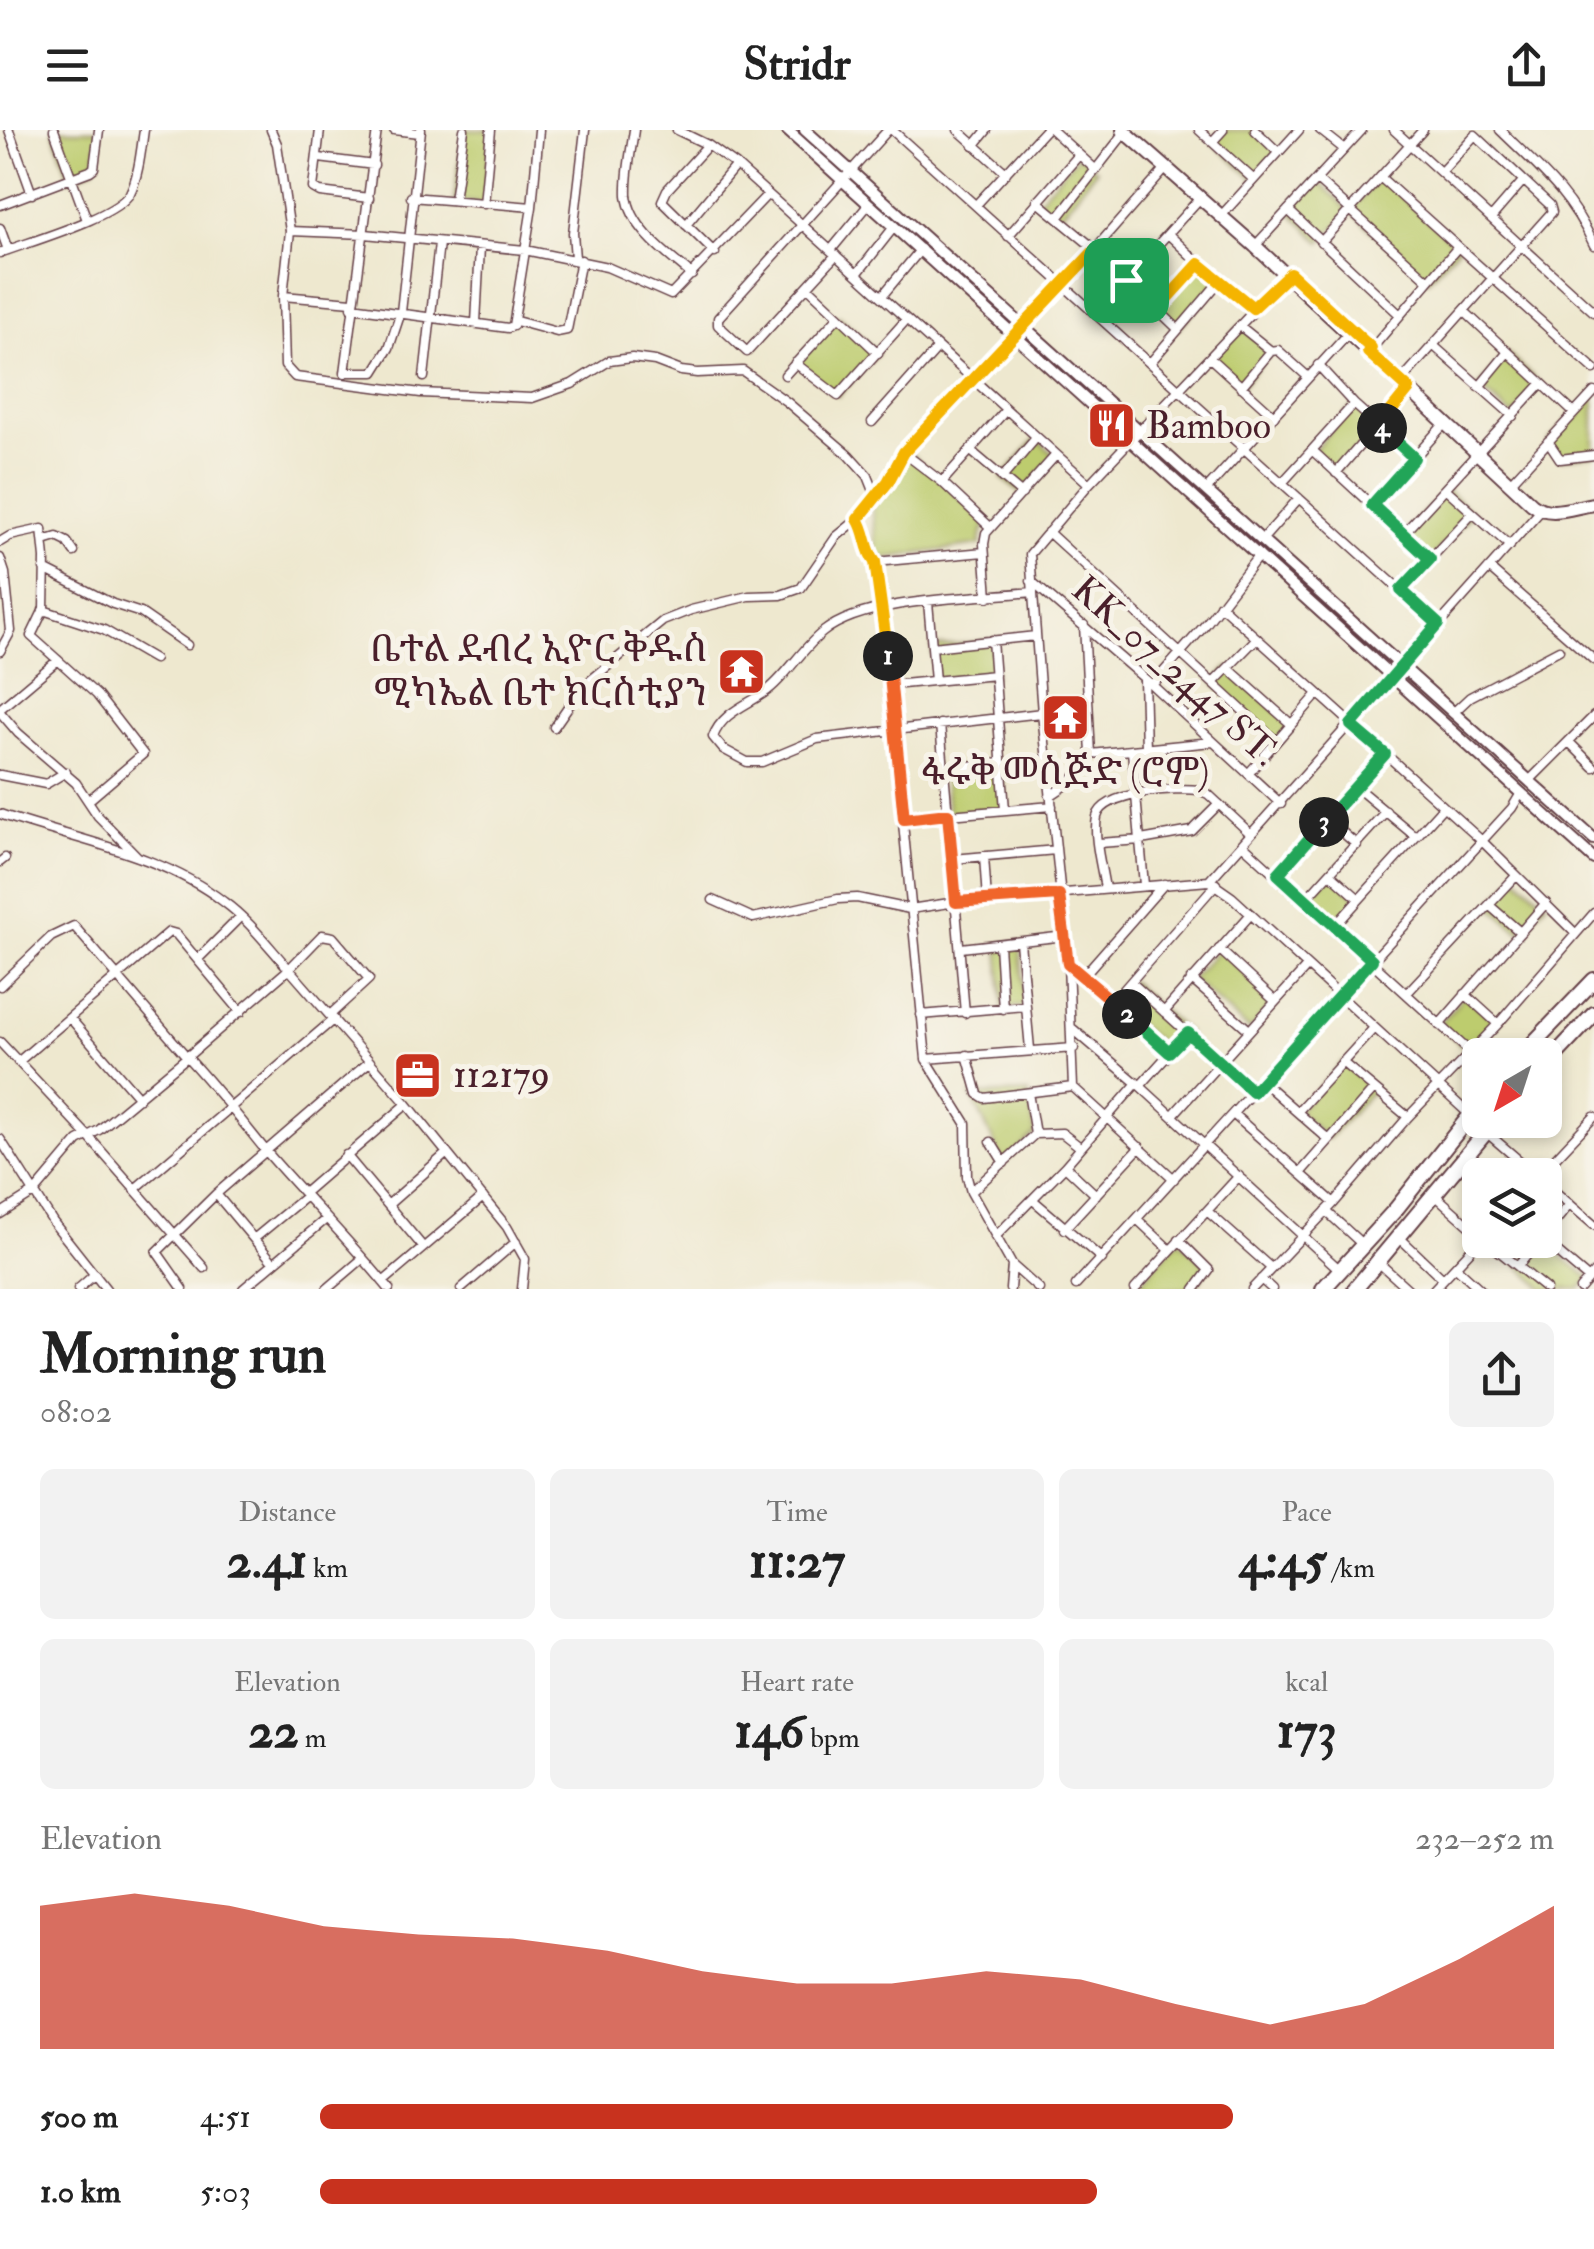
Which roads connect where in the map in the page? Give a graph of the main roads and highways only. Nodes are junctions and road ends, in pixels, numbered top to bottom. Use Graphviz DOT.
graph roads {
  1 [pos="1127,131"];
  2 [pos="1594,502"];
  3 [pos="1594,980"];
  4 [pos="1594,1014"];
  5 [pos="1538,1038"];
  6 [pos="1562,1048"];
  7 [pos="1462,1125"];
  8 [pos="1482,1138"];
  9 [pos="1358,1288"];
  10 [pos="1322,1289"];
  1 -- 2 [label="main road"];
  3 -- 5 [label="highway"];
  4 -- 6 [label="highway"];
  7 -- 10 [label="highway"];
  8 -- 9 [label="highway"];
}
